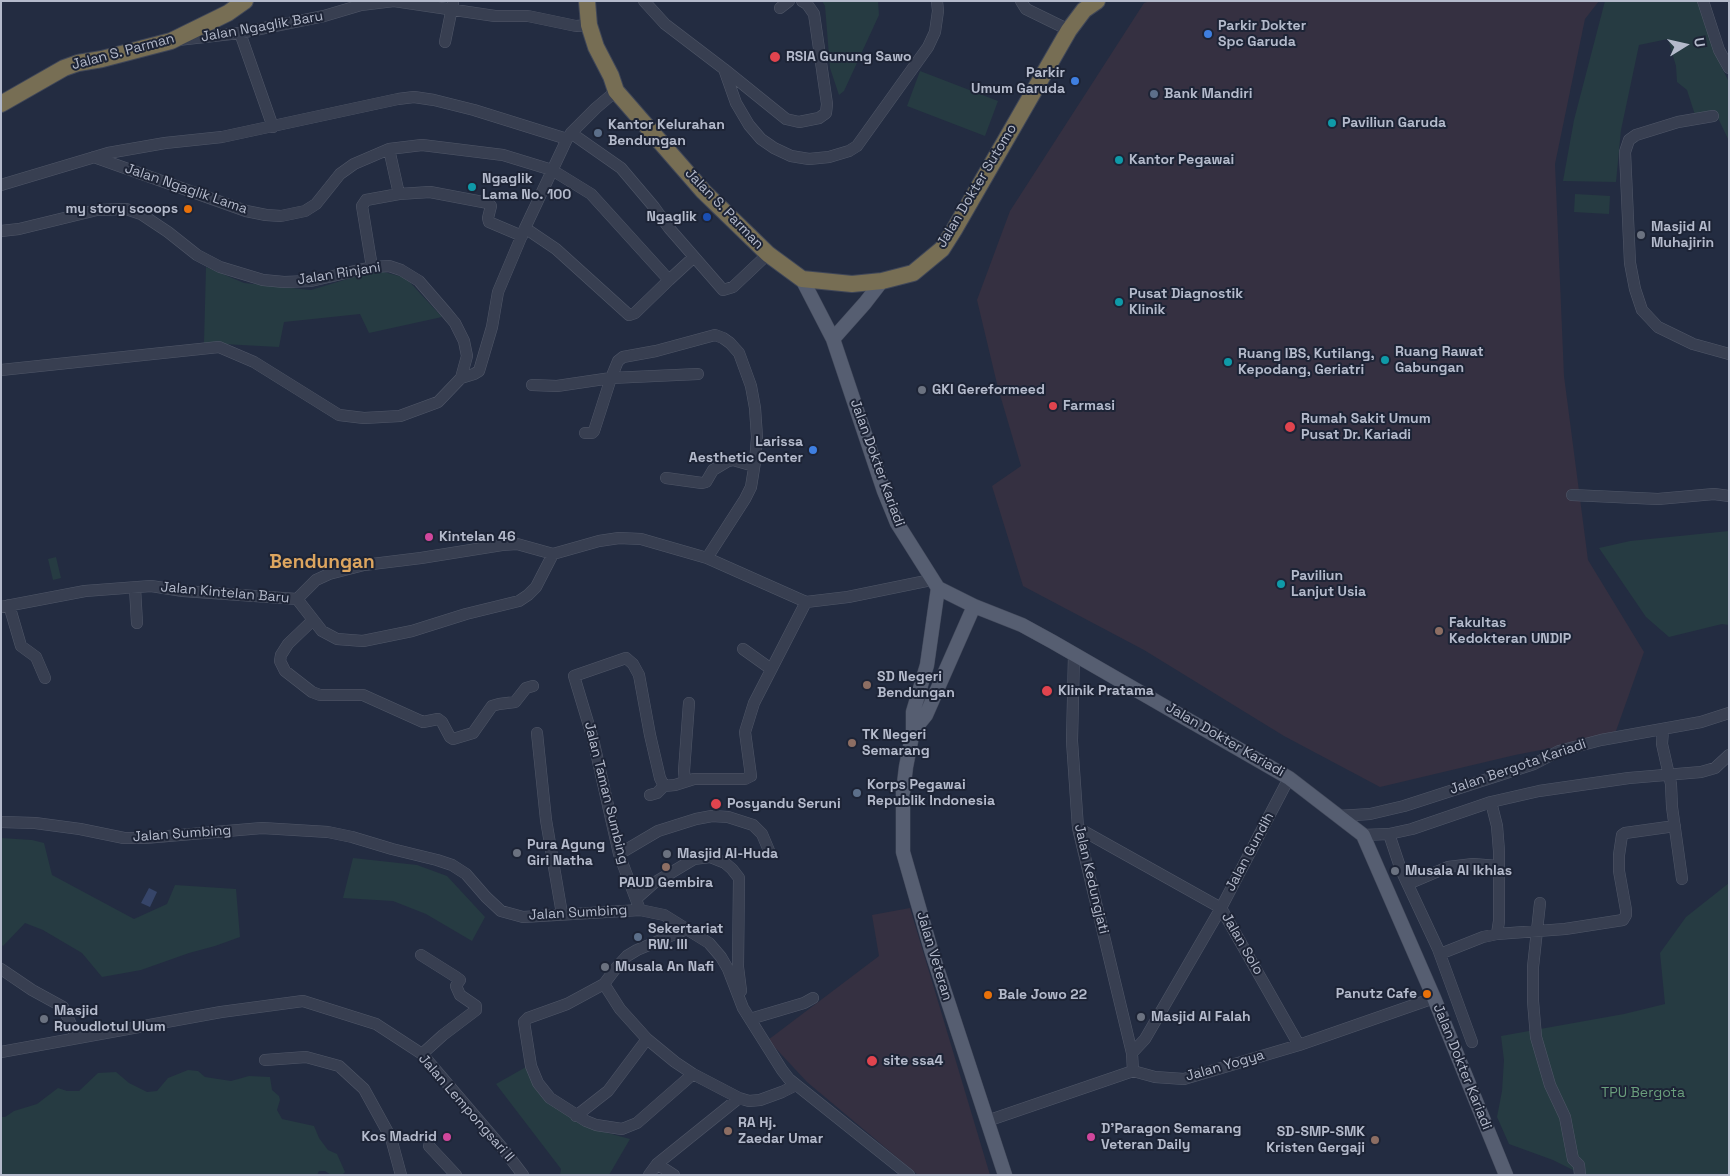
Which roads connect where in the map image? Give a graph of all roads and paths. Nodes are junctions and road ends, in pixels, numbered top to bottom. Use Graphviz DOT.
graph roads {
  1 [pos="245,1"];
  2 [pos="587,1"];
  3 [pos="644,1"];
  4 [pos="802,1"];
  5 [pos="937,1"];
  6 [pos="1021,1"];
  7 [pos="1703,1"];
  8 [pos="1087,4"];
  9 [pos="452,5"];
  10 [pos="589,25"];
  11 [pos="1069,30"];
  12 [pos="240,33"];
  13 [pos="171,41"];
  14 [pos="445,42"];
  15 [pos="1729,68"];
  16 [pos="724,69"];
  17 [pos="616,91"];
  18 [pos="3,99"];
  19 [pos="1713,116"];
  20 [pos="272,127"];
  21 [pos="569,136"];
  22 [pos="389,149"];
  23 [pos="94,156"];
  24 [pos="552,170"];
  25 [pos="1,185"];
  26 [pos="399,194"];
  27 [pos="1,230"];
  28 [pos="524,232"];
  29 [pos="768,254"];
  30 [pos="694,257"];
  31 [pos="372,267"];
  32 [pos="802,278"];
  33 [pos="669,280"];
  34 [pos="882,281"];
  35 [pos="833,339"];
  36 [pos="1729,354"];
  37 [pos="1,370"];
  38 [pos="698,374"];
  39 [pos="461,378"];
  40 [pos="611,378"];
  41 [pos="532,384"];
  42 [pos="585,433"];
  43 [pos="754,466"];
  44 [pos="666,478"];
  45 [pos="1572,495"];
  46 [pos="1729,496"];
  47 [pos="553,554"];
  48 [pos="707,558"];
  49 [pos="934,584"];
  50 [pos="135,588"];
  51 [pos="297,599"];
  52 [pos="806,602"];
  53 [pos="5,606"];
  54 [pos="974,606"];
  55 [pos="312,621"];
  56 [pos="137,623"];
  57 [pos="743,649"];
  58 [pos="1074,654"];
  59 [pos="771,669"];
  60 [pos="45,678"];
  61 [pos="533,686"];
  62 [pos="689,703"];
  63 [pos="1729,713"];
  64 [pos="1663,729"];
  65 [pos="913,731"];
  66 [pos="536,733"];
  67 [pos="1729,755"];
  68 [pos="1669,775"];
  69 [pos="1289,778"];
  70 [pos="685,781"];
  71 [pos="664,786"];
  72 [pos="650,795"];
  73 [pos="1491,802"];
  74 [pos="1338,816"];
  75 [pos="1,822"];
  76 [pos="1675,826"];
  77 [pos="1078,828"];
  78 [pos="1389,834"];
  79 [pos="1363,835"];
  80 [pos="770,853"];
  81 [pos="619,854"];
  82 [pos="1498,866"];
  83 [pos="1682,879"];
  84 [pos="1408,884"];
  85 [pos="1540,903"];
  86 [pos="638,904"];
  87 [pos="1221,908"];
  88 [pos="562,914"];
  89 [pos="687,929"];
  90 [pos="1538,932"];
  91 [pos="1497,934"];
  92 [pos="1440,954"];
  93 [pos="421,955"];
  94 [pos="1,969"];
  95 [pos="604,984"];
  96 [pos="812,998"];
  97 [pos="1434,998"];
  98 [pos="743,1008"];
  99 [pos="750,1019"];
  100 [pos="77,1038"];
  101 [pos="646,1039"];
  102 [pos="1472,1042"];
  103 [pos="1299,1045"];
  104 [pos="1,1052"];
  105 [pos="1132,1053"];
  106 [pos="422,1054"];
  107 [pos="265,1060"];
  108 [pos="1133,1071"];
  109 [pos="693,1074"];
  110 [pos="796,1085"];
  111 [pos="739,1098"];
  112 [pos="576,1116"];
  113 [pos="986,1121"];
  114 [pos="429,1146"];
  115 [pos="658,1164"];
  116 [pos="401,1175"];
  117 [pos="456,1175"];
  118 [pos="523,1175"];
  119 [pos="649,1175"];
  120 [pos="674,1175"];
  121 [pos="909,1175"];
  122 [pos="1005,1175"];
  123 [pos="1506,1175"];
  124 [pos="1580,1175"];
  1 -- 13 [label="highway, Jalan S. Parman"];
  2 -- 10 [label="highway, Jalan S. Parman"];
  3 -- 16 [label="street"];
  4 -- 16 [label="street"];
  5 -- 16 [label="street"];
  6 -- 11 [label="street"];
  7 -- 15 [label="street"];
  8 -- 11 [label="highway, Jalan Dokter Sutomo"];
  9 -- 10 [label="street, Jalan Ngaglik Baru"];
  9 -- 12 [label="street, Jalan Ngaglik Baru"];
  9 -- 14 [label="street"];
  10 -- 17 [label="highway, Jalan S. Parman"];
  11 -- 34 [label="highway, Jalan Dokter Sutomo"];
  12 -- 13 [label="street, Jalan Ngaglik Baru"];
  12 -- 20 [label="street"];
  13 -- 18 [label="highway, Jalan S. Parman"];
  17 -- 21 [label="street"];
  17 -- 29 [label="highway, Jalan S. Parman"];
  19 -- 36 [label="street"];
  20 -- 21 [label="street, Jalan Ngaglik Lama"];
  20 -- 23 [label="street, Jalan Ngaglik Lama"];
  21 -- 24 [label="street"];
  21 -- 30 [label="street, Jalan Ngaglik Lama"];
  22 -- 23 [label="street, Jalan Ngaglik Lama"];
  22 -- 24 [label="street, Jalan Ngaglik Lama"];
  22 -- 26 [label="street"];
  23 -- 25 [label="street, Jalan Ngaglik Lama"];
  24 -- 28 [label="street"];
  24 -- 33 [label="street, Jalan Ngaglik Lama"];
  26 -- 28 [label="street"];
  26 -- 31 [label="street"];
  27 -- 31 [label="street, Jalan Rinjani"];
  28 -- 33 [label="street"];
  28 -- 39 [label="street"];
  29 -- 30 [label="street, Jalan Ngaglik Lama"];
  29 -- 32 [label="highway, Jalan S. Parman"];
  30 -- 33 [label="street"];
  31 -- 39 [label="street, Jalan Rinjani"];
  32 -- 34 [label="highway, Jalan Dokter Sutomo"];
  32 -- 35 [label="main road, Jalan Dokter Kariadi"];
  34 -- 35 [label="main road"];
  35 -- 49 [label="main road, Jalan Dokter Kariadi"];
  37 -- 39 [label="street"];
  38 -- 40 [label="street"];
  40 -- 41 [label="street"];
  40 -- 42 [label="street"];
  40 -- 43 [label="street"];
  43 -- 44 [label="street"];
  43 -- 48 [label="street"];
  45 -- 46 [label="street"];
  47 -- 48 [label="street"];
  47 -- 51 [label="street, Jalan Kintelan Baru"];
  47 -- 55 [label="street"];
  48 -- 52 [label="street"];
  49 -- 52 [label="street"];
  49 -- 54 [label="main road, Jalan Dokter Kariadi"];
  49 -- 65 [label="main road, Jalan Veteran"];
  50 -- 51 [label="street, Jalan Kintelan Baru"];
  50 -- 53 [label="street, Jalan Kintelan Baru"];
  50 -- 56 [label="street"];
  51 -- 55 [label="street"];
  52 -- 59 [label="street"];
  53 -- 60 [label="street"];
  54 -- 58 [label="main road, Jalan Dokter Kariadi"];
  54 -- 65 [label="main road, Jalan Veteran"];
  55 -- 61 [label="street"];
  57 -- 59 [label="street"];
  58 -- 69 [label="main road, Jalan Dokter Kariadi"];
  58 -- 77 [label="street, Jalan Kedungjati"];
  59 -- 70 [label="street"];
  62 -- 70 [label="street"];
  63 -- 64 [label="street, Jalan Bergota Kariadi"];
  64 -- 68 [label="street"];
  64 -- 74 [label="street, Jalan Bergota Kariadi"];
  65 -- 113 [label="main road, Jalan Veteran"];
  66 -- 88 [label="street"];
  67 -- 68 [label="street"];
  68 -- 73 [label="street"];
  68 -- 76 [label="street"];
  69 -- 74 [label="main road, Jalan Dokter Kariadi"];
  69 -- 87 [label="street, Jalan Gundih"];
  70 -- 71 [label="street"];
  71 -- 72 [label="street"];
  71 -- 81 [label="street, Jalan Taman Sumbing"];
  73 -- 78 [label="street"];
  73 -- 82 [label="street"];
  74 -- 79 [label="main road, Jalan Dokter Kariadi"];
  75 -- 88 [label="street, Jalan Sumbing"];
  76 -- 83 [label="street"];
  76 -- 90 [label="street"];
  77 -- 87 [label="street, Jalan Solo"];
  77 -- 105 [label="street, Jalan Kedungjati"];
  78 -- 79 [label="street"];
  78 -- 84 [label="street"];
  79 -- 97 [label="main road, Jalan Dokter Kariadi"];
  80 -- 81 [label="street"];
  81 -- 86 [label="street, Jalan Taman Sumbing"];
  82 -- 84 [label="street"];
  82 -- 91 [label="street"];
  84 -- 92 [label="street"];
  85 -- 90 [label="street"];
  86 -- 88 [label="street, Jalan Sumbing"];
  86 -- 89 [label="street, Jalan Sumbing"];
  86 -- 98 [label="street"];
  87 -- 103 [label="street, Jalan Solo"];
  87 -- 105 [label="street, Jalan Gundih"];
  89 -- 95 [label="street"];
  89 -- 98 [label="street, Jalan Sumbing"];
  90 -- 91 [label="street"];
  90 -- 124 [label="street"];
  91 -- 92 [label="street"];
  92 -- 102 [label="street"];
  93 -- 106 [label="street"];
  94 -- 100 [label="street"];
  95 -- 101 [label="street"];
  95 -- 112 [label="street"];
  96 -- 99 [label="street"];
  97 -- 103 [label="street, Jalan Yogya"];
  97 -- 123 [label="main road, Jalan Dokter Kariadi"];
  98 -- 99 [label="street, Jalan Sumbing"];
  99 -- 110 [label="street, Jalan Sumbing"];
  100 -- 104 [label="street, Jalan Lempongsari II"];
  100 -- 106 [label="street, Jalan Lempongsari II"];
  101 -- 109 [label="street"];
  101 -- 112 [label="street"];
  103 -- 108 [label="street, Jalan Yogya"];
  105 -- 108 [label="street, Jalan Kedungjati"];
  106 -- 118 [label="street, Jalan Lempongsari II"];
  107 -- 116 [label="street"];
  108 -- 113 [label="street"];
  109 -- 111 [label="street"];
  109 -- 112 [label="street"];
  110 -- 111 [label="street"];
  110 -- 121 [label="street, Jalan Sumbing"];
  111 -- 115 [label="street"];
  113 -- 122 [label="main road, Jalan Veteran"];
  114 -- 117 [label="street"];
  115 -- 119 [label="street"];
  115 -- 120 [label="street"];
}
